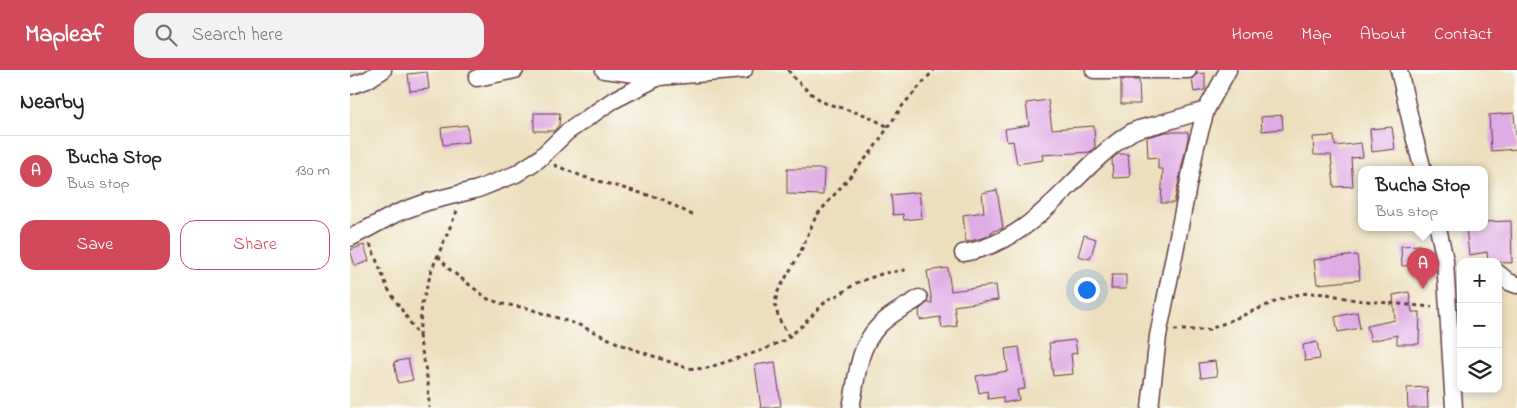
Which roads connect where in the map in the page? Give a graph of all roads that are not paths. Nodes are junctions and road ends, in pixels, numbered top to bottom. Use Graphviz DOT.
graph roads {
  1 [pos="383,70"];
  2 [pos="515,70"];
  3 [pos="604,70"];
  4 [pos="744,70"];
  5 [pos="1094,70"];
  6 [pos="1188,70"];
  7 [pos="1228,70"];
  8 [pos="1399,70"];
  9 [pos="660,74"];
  10 [pos="477,78"];
  11 [pos="350,86"];
  12 [pos="1206,110"];
  13 [pos="1422,166"];
  14 [pos="1439,231"];
  15 [pos="357,234"];
  16 [pos="963,253"];
  17 [pos="1453,261"];
  18 [pos="1502,276"];
  19 [pos="1517,285"];
  20 [pos="919,298"];
  21 [pos="850,408"];
  22 [pos="1150,408"];
  23 [pos="1454,408"];
  1 -- 11 [label="street"];
  2 -- 10 [label="street"];
  3 -- 9 [label="street"];
  4 -- 9 [label="street"];
  5 -- 6 [label="street"];
  7 -- 12 [label="street"];
  8 -- 13 [label="street"];
  9 -- 15 [label="street"];
  12 -- 16 [label="street"];
  12 -- 22 [label="street"];
  14 -- 17 [label="street"];
  17 -- 23 [label="street"];
  18 -- 19 [label="street"];
  20 -- 21 [label="street"];
}
